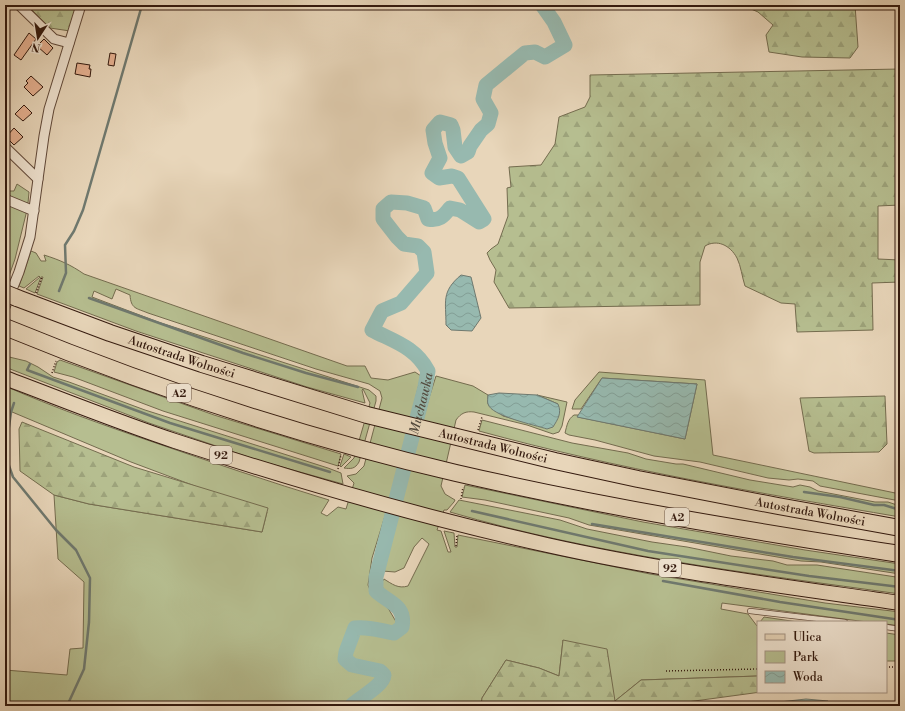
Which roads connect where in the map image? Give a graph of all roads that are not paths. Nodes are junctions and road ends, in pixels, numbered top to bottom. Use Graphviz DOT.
graph roads {
  1 [pos="19,5"];
  2 [pos="81,5"];
  3 [pos="69,43"];
  4 [pos="5,147"];
  5 [pos="38,179"];
  6 [pos="5,199"];
  7 [pos="34,211"];
  8 [pos="9,299"];
  9 [pos="5,327"];
  10 [pos="5,378"];
  11 [pos="900,528"];
  12 [pos="900,554"];
  13 [pos="900,603"];
  14 [pos="750,611"];
  15 [pos="836,621"];
  16 [pos="887,627"];
  17 [pos="900,629"];
  1 -- 3 [label="street"];
  2 -- 3 [label="street"];
  3 -- 5 [label="street"];
  4 -- 5 [label="street"];
  5 -- 7 [label="street"];
  6 -- 7 [label="street"];
  7 -- 8 [label="street"];
  8 -- 11 [label="highway, Autostrada Wolności"];
  9 -- 12 [label="highway, A2"];
  10 -- 13 [label="main road, 92"];
  14 -- 15 [label="lane"];
  16 -- 17 [label="lane"];
}
